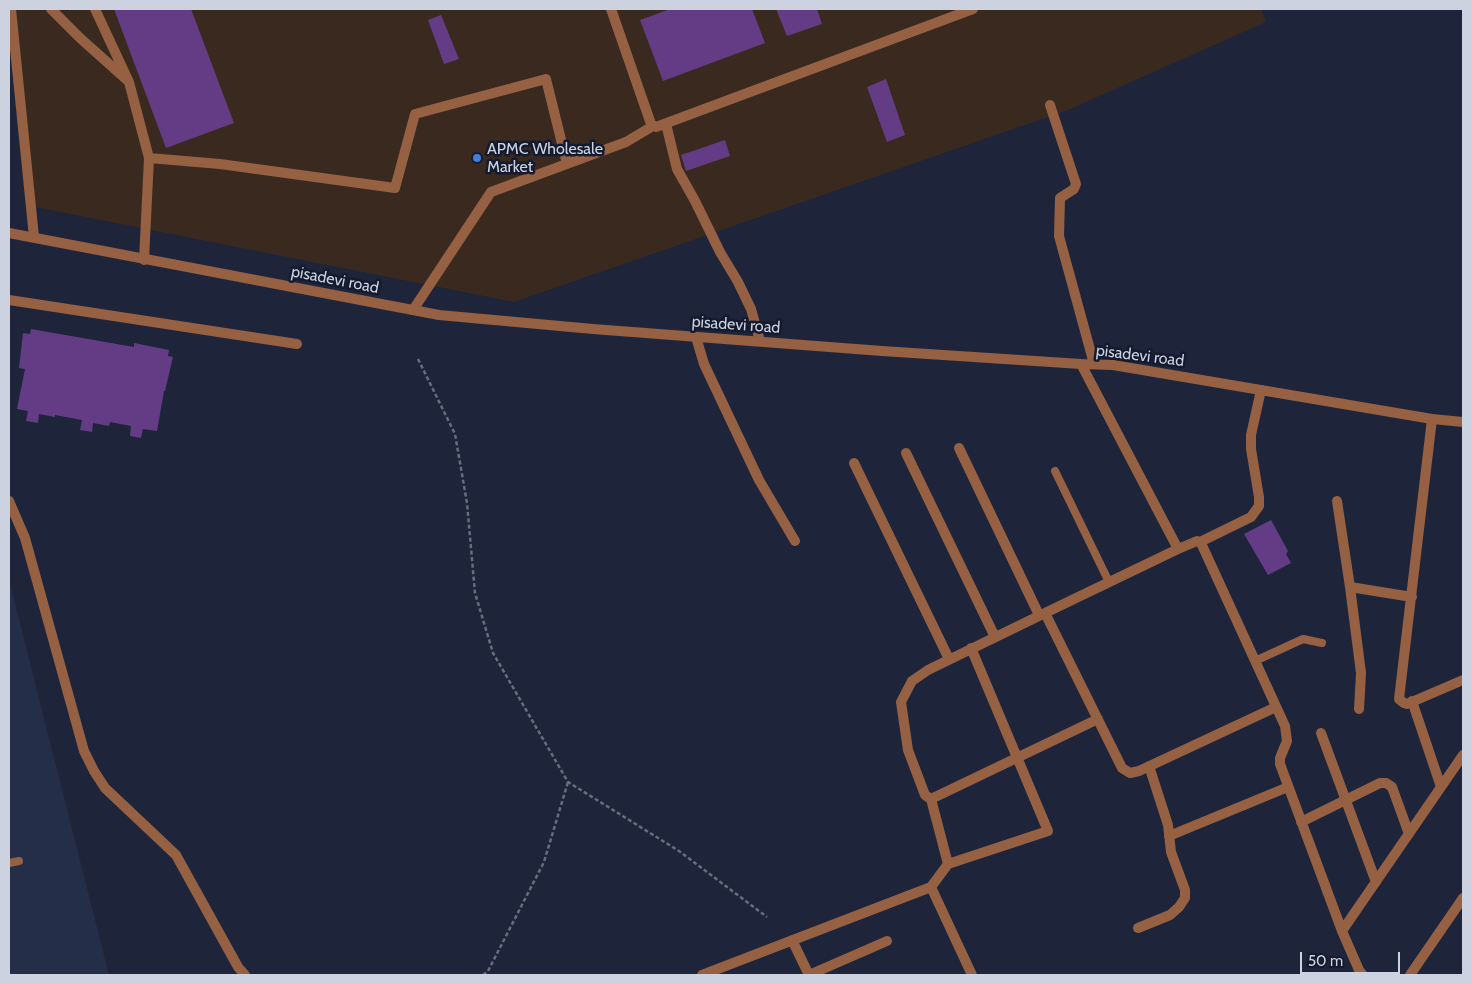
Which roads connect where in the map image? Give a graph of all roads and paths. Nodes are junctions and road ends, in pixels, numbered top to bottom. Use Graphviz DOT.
graph roads {
  1 [pos="11,9"];
  2 [pos="50,9"];
  3 [pos="95,9"];
  4 [pos="611,9"];
  5 [pos="973,9"];
  6 [pos="129,82"];
  7 [pos="1050,105"];
  8 [pos="666,124"];
  9 [pos="653,126"];
  10 [pos="149,158"];
  11 [pos="567,164"];
  12 [pos="9,233"];
  13 [pos="34,237"];
  14 [pos="144,260"];
  15 [pos="9,300"];
  16 [pos="413,310"];
  17 [pos="696,337"];
  18 [pos="760,342"];
  19 [pos="297,344"];
  20 [pos="418,359"];
  21 [pos="1081,364"];
  22 [pos="1094,364"];
  23 [pos="1261,390"];
  24 [pos="1432,419"];
  25 [pos="1463,422"];
  26 [pos="959,448"];
  27 [pos="906,453"];
  28 [pos="854,463"];
  29 [pos="1055,471"];
  30 [pos="9,500"];
  31 [pos="1337,501"];
  32 [pos="795,541"];
  33 [pos="1200,542"];
  34 [pos="1178,549"];
  35 [pos="1109,582"];
  36 [pos="1350,587"];
  37 [pos="1412,597"];
  38 [pos="1042,614"];
  39 [pos="995,637"];
  40 [pos="1322,644"];
  41 [pos="971,648"];
  42 [pos="949,659"];
  43 [pos="1255,661"];
  44 [pos="1463,680"];
  45 [pos="1412,702"];
  46 [pos="1276,707"];
  47 [pos="1359,709"];
  48 [pos="1098,719"];
  49 [pos="1321,733"];
  50 [pos="1463,755"];
  51 [pos="1019,758"];
  52 [pos="1150,766"];
  53 [pos="568,782"];
  54 [pos="1288,787"];
  55 [pos="1441,787"];
  56 [pos="932,799"];
  57 [pos="1347,800"];
  58 [pos="1301,822"];
  59 [pos="1408,834"];
  60 [pos="1169,836"];
  61 [pos="19,861"];
  62 [pos="9,863"];
  63 [pos="948,864"];
  64 [pos="1376,882"];
  65 [pos="930,887"];
  66 [pos="1463,898"];
  67 [pos="767,917"];
  68 [pos="1138,928"];
  69 [pos="1342,930"];
  70 [pos="792,940"];
  71 [pos="887,941"];
  72 [pos="245,975"];
  73 [pos="482,975"];
  74 [pos="702,975"];
  75 [pos="809,975"];
  76 [pos="972,975"];
  77 [pos="1363,975"];
  78 [pos="1410,975"];
  1 -- 13 [label="street"];
  2 -- 6 [label="street"];
  3 -- 6 [label="street"];
  4 -- 9 [label="street"];
  5 -- 8 [label="street"];
  6 -- 10 [label="street"];
  7 -- 22 [label="street"];
  8 -- 9 [label="street"];
  8 -- 18 [label="street"];
  9 -- 11 [label="street"];
  10 -- 11 [label="street"];
  10 -- 14 [label="street"];
  11 -- 16 [label="street"];
  12 -- 13 [label="street, pisadevi road"];
  13 -- 14 [label="street, pisadevi road"];
  14 -- 16 [label="street, pisadevi road"];
  15 -- 19 [label="street"];
  16 -- 17 [label="street, pisadevi road"];
  17 -- 18 [label="street, pisadevi road"];
  17 -- 32 [label="street"];
  18 -- 21 [label="street, pisadevi road"];
  20 -- 53 [label="path"];
  21 -- 22 [label="street, pisadevi road"];
  21 -- 34 [label="street"];
  22 -- 23 [label="street, pisadevi road"];
  23 -- 24 [label="street, pisadevi road"];
  23 -- 33 [label="street"];
  24 -- 25 [label="street, pisadevi road"];
  24 -- 37 [label="street"];
  26 -- 38 [label="street"];
  27 -- 39 [label="street"];
  28 -- 42 [label="street"];
  29 -- 35 [label="lane"];
  30 -- 72 [label="street"];
  31 -- 36 [label="street"];
  33 -- 34 [label="street"];
  33 -- 43 [label="street"];
  34 -- 35 [label="street"];
  35 -- 38 [label="street"];
  36 -- 37 [label="street"];
  36 -- 47 [label="street"];
  37 -- 45 [label="street"];
  38 -- 39 [label="street"];
  38 -- 48 [label="street"];
  39 -- 41 [label="street"];
  40 -- 43 [label="lane"];
  41 -- 42 [label="street"];
  41 -- 51 [label="street"];
  42 -- 56 [label="street"];
  43 -- 46 [label="street"];
  44 -- 45 [label="street"];
  45 -- 55 [label="street"];
  46 -- 52 [label="street"];
  46 -- 54 [label="street"];
  48 -- 51 [label="street"];
  48 -- 52 [label="street"];
  49 -- 57 [label="street"];
  50 -- 55 [label="street"];
  51 -- 56 [label="street"];
  51 -- 63 [label="street"];
  52 -- 60 [label="street"];
  53 -- 67 [label="path"];
  53 -- 73 [label="path"];
  54 -- 58 [label="street"];
  54 -- 60 [label="street"];
  55 -- 59 [label="street"];
  56 -- 63 [label="street"];
  57 -- 58 [label="street"];
  57 -- 59 [label="street"];
  57 -- 64 [label="street"];
  58 -- 69 [label="street"];
  59 -- 64 [label="street"];
  60 -- 68 [label="street"];
  61 -- 62 [label="lane"];
  63 -- 65 [label="street"];
  64 -- 69 [label="street"];
  65 -- 70 [label="street"];
  65 -- 76 [label="street"];
  66 -- 78 [label="street"];
  69 -- 77 [label="street"];
  70 -- 74 [label="street"];
  70 -- 75 [label="street"];
  71 -- 75 [label="street"];
}
